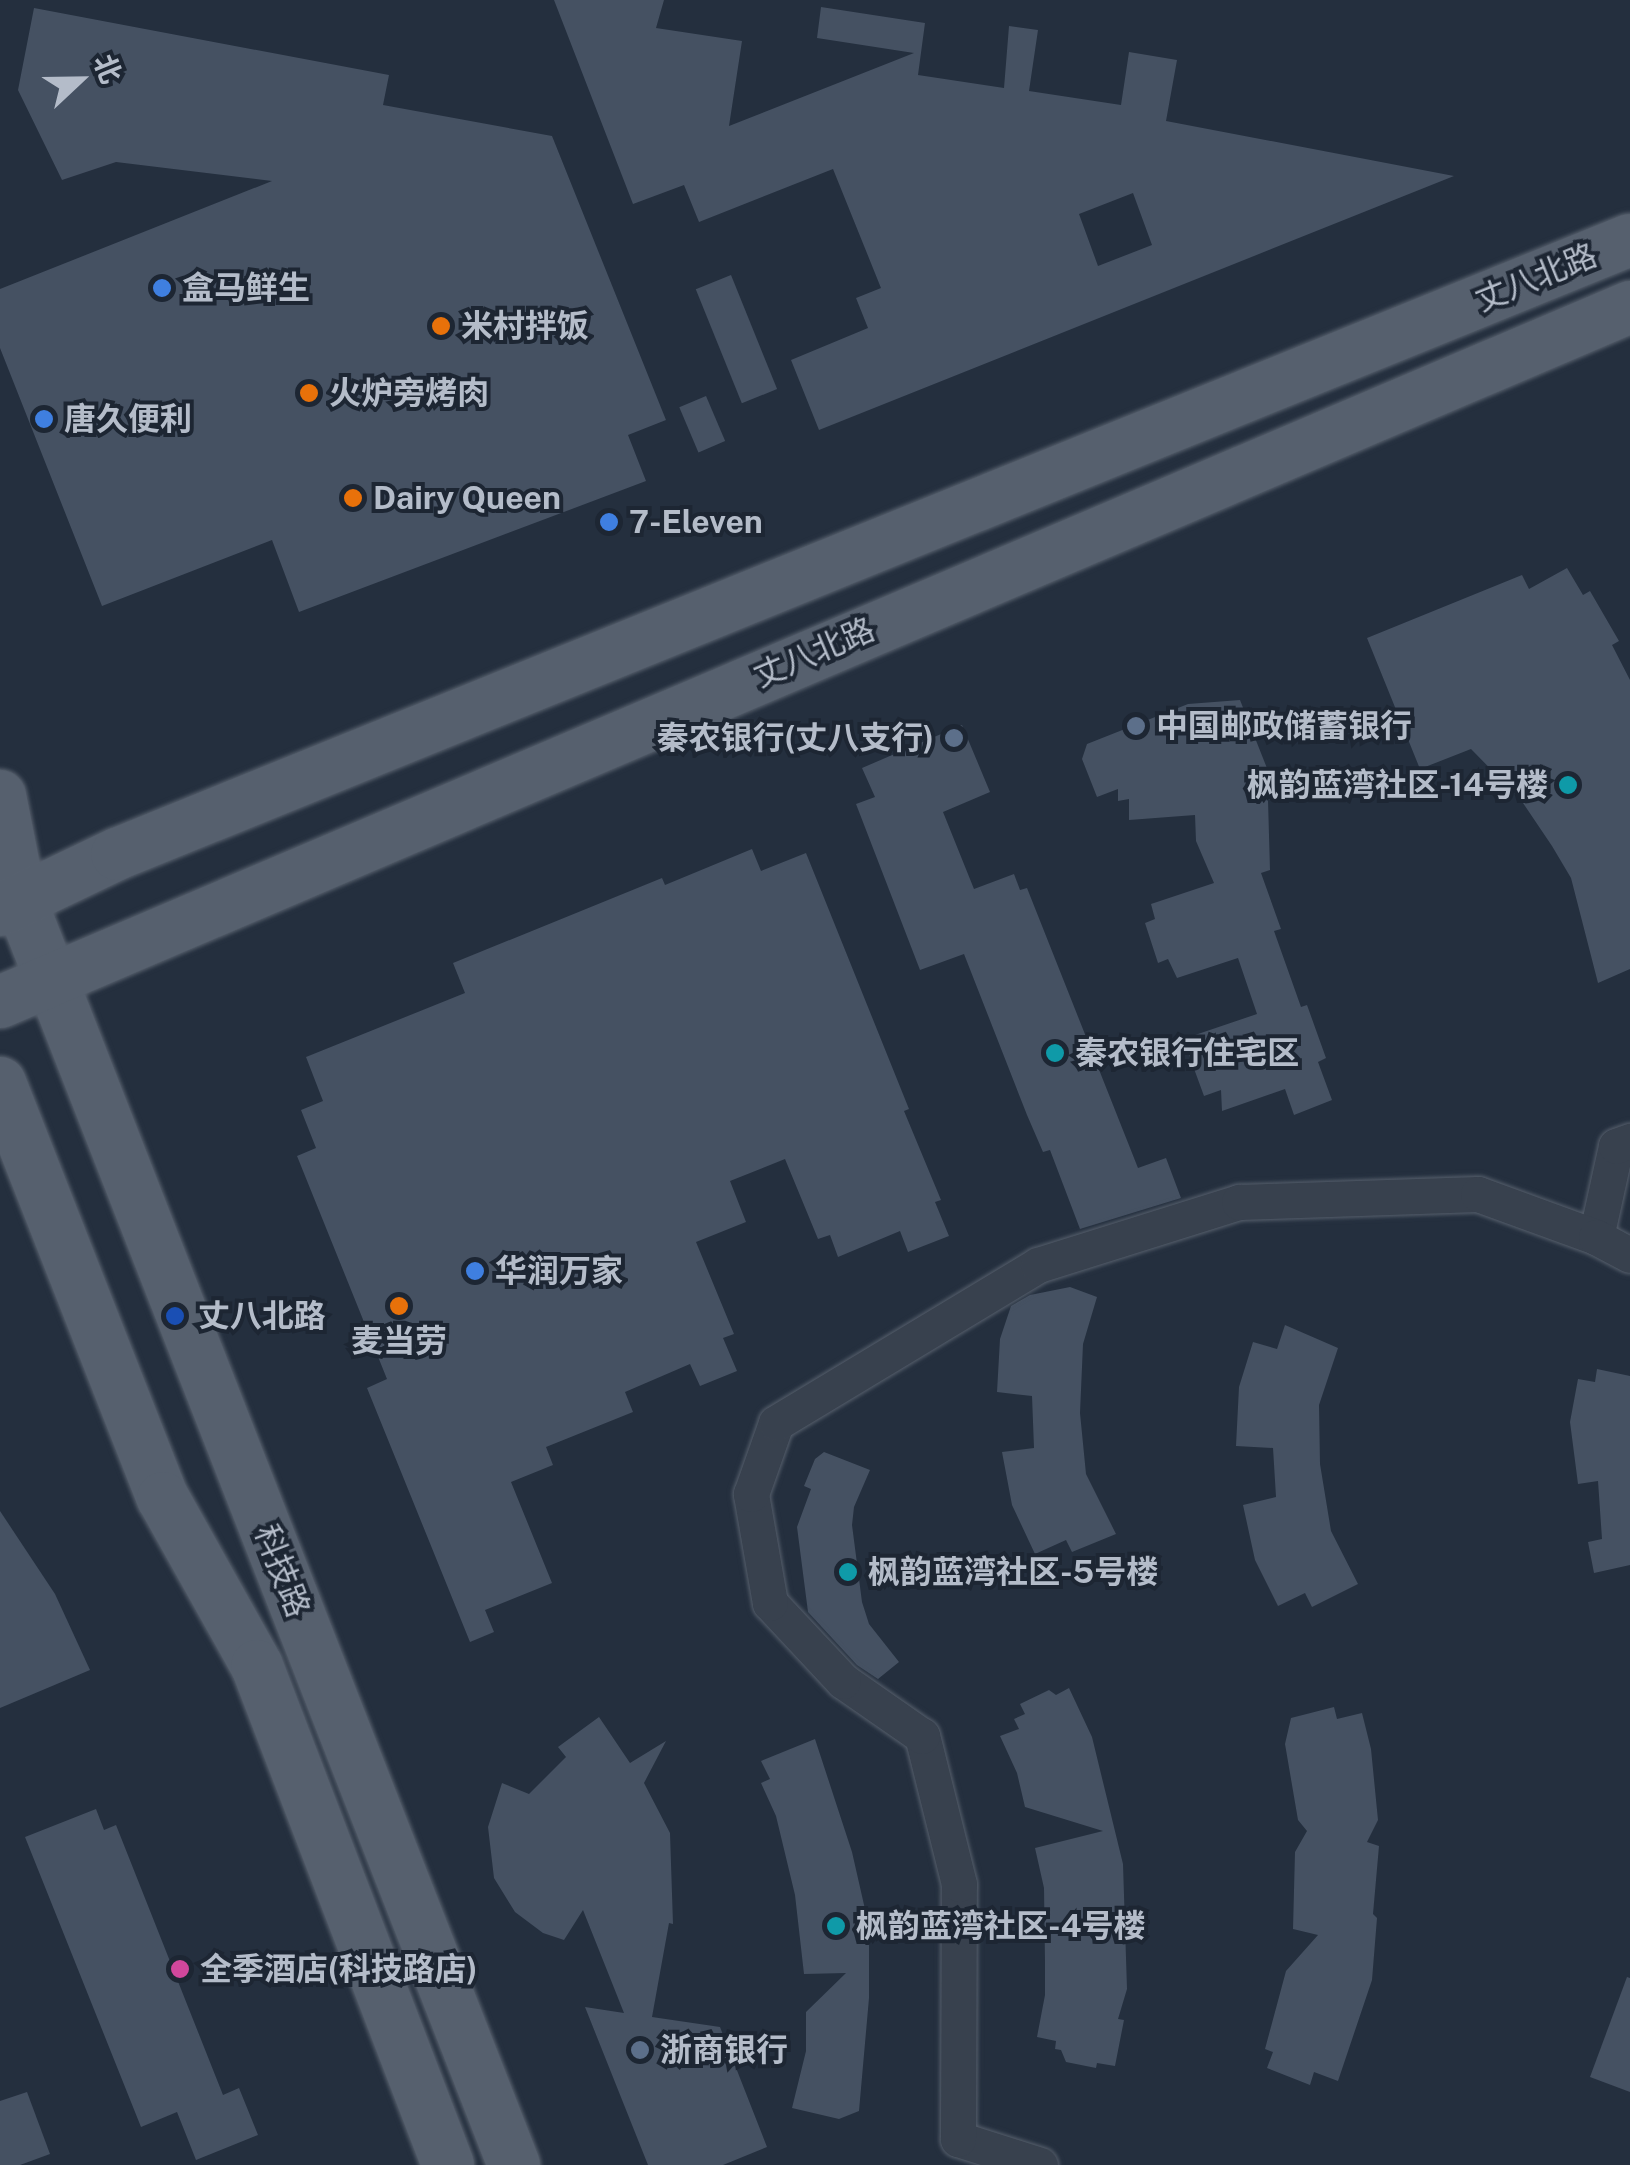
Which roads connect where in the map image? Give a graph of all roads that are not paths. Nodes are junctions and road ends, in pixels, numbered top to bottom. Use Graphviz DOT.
graph roads {
  1 [pos="1630,240"];
  2 [pos="1630,307"];
  3 [pos="0,796"];
  4 [pos="10,906"];
  5 [pos="52,977"];
  6 [pos="0,1002"];
  7 [pos="0,1082"];
  8 [pos="1630,1140"];
  9 [pos="1596,1238"];
  10 [pos="1630,1255"];
  11 [pos="448,2165"];
  12 [pos="514,2165"];
  13 [pos="1040,2165"];
  1 -- 4 [label="main road, 丈八北路"];
  2 -- 5 [label="main road, 丈八北路"];
  3 -- 4 [label="main road, 科技路"];
  4 -- 5 [label="main road, 科技路"];
  5 -- 6 [label="main road, 丈八北路"];
  5 -- 12 [label="main road, 科技路"];
  7 -- 11 [label="main road, 科技路"];
  8 -- 9 [label="street"];
  9 -- 10 [label="street"];
  9 -- 13 [label="street"];
}
